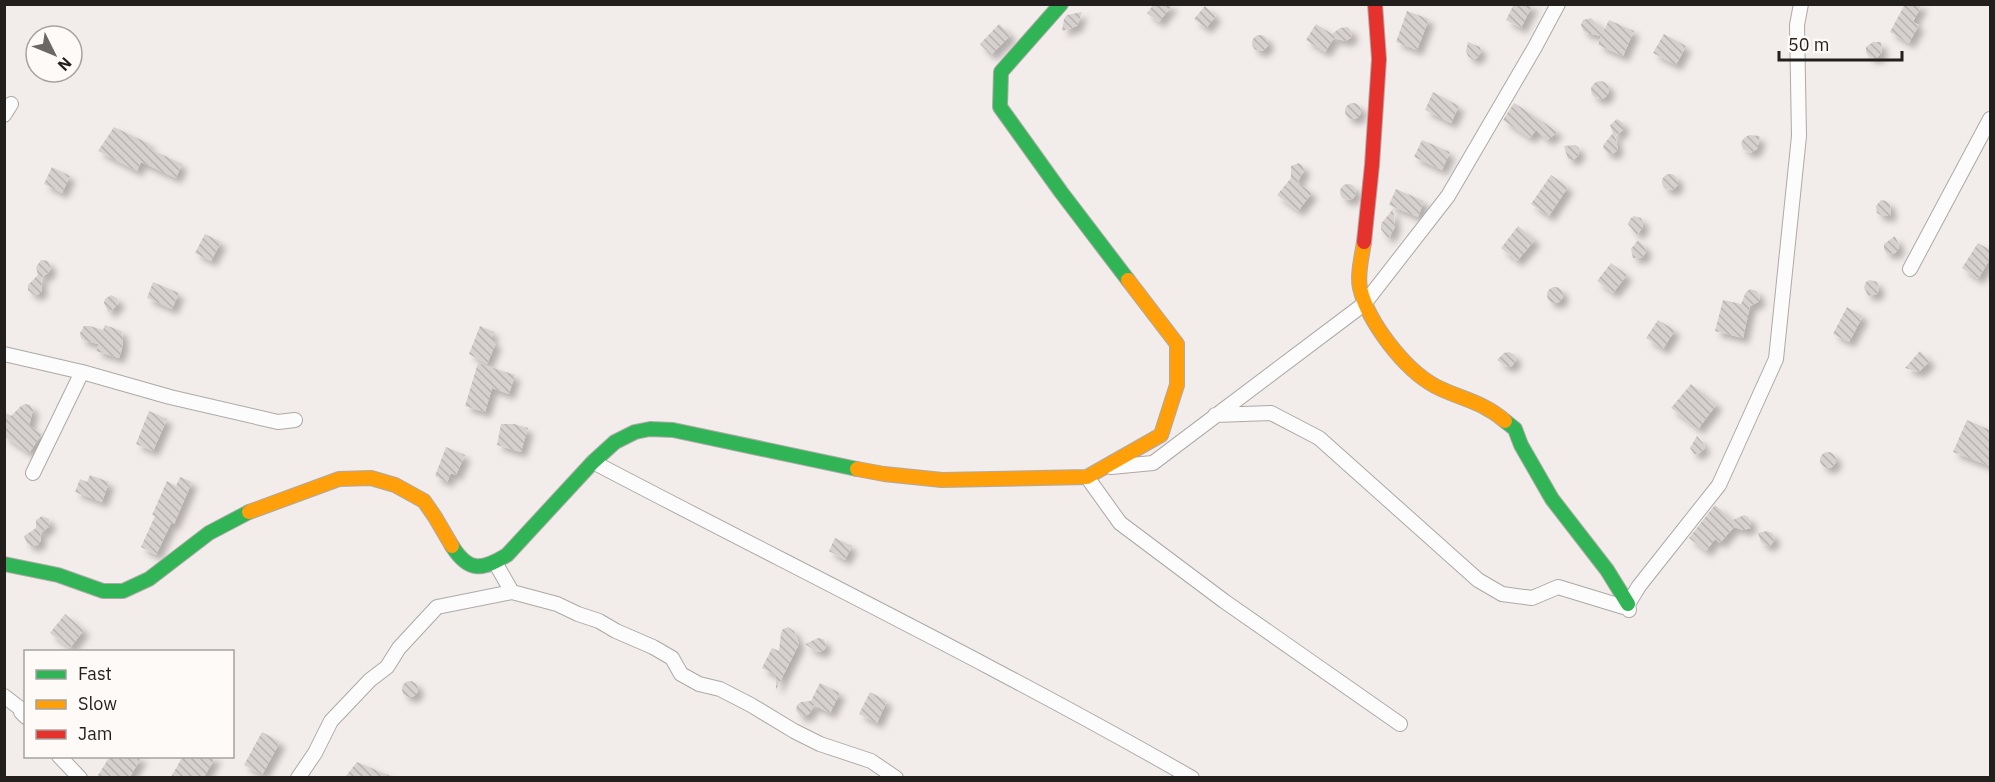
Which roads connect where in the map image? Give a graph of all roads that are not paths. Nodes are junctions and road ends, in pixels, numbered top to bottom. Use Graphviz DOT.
graph roads {
  1 [pos="1061,4"];
  2 [pos="1375,4"];
  3 [pos="1557,4"];
  4 [pos="1801,4"];
  5 [pos="1990,119"];
  6 [pos="1910,269"];
  7 [pos="1364,304"];
  8 [pos="4,354"];
  9 [pos="82,372"];
  10 [pos="1215,415"];
  11 [pos="295,420"];
  12 [pos="593,462"];
  13 [pos="1103,468"];
  14 [pos="33,472"];
  15 [pos="1087,477"];
  16 [pos="4,564"];
  17 [pos="496,564"];
  18 [pos="512,592"];
  19 [pos="1629,608"];
  20 [pos="4,696"];
  21 [pos="24,715"];
  22 [pos="1400,724"];
  23 [pos="60,758"];
  24 [pos="80,777"];
  25 [pos="298,777"];
  26 [pos="896,777"];
  27 [pos="1192,777"];
  1 -- 13 [label="street"];
  2 -- 7 [label="street"];
  3 -- 7 [label="street"];
  4 -- 19 [label="street"];
  5 -- 6 [label="street"];
  7 -- 10 [label="street"];
  7 -- 19 [label="street"];
  8 -- 9 [label="street"];
  9 -- 11 [label="street"];
  9 -- 14 [label="street"];
  10 -- 13 [label="street"];
  10 -- 19 [label="street"];
  12 -- 15 [label="street"];
  12 -- 17 [label="street"];
  12 -- 27 [label="street"];
  13 -- 15 [label="street"];
  15 -- 22 [label="street"];
  16 -- 17 [label="street"];
  17 -- 18 [label="street"];
  18 -- 25 [label="street"];
  18 -- 26 [label="street"];
  20 -- 21 [label="street"];
  23 -- 24 [label="street"];
}
